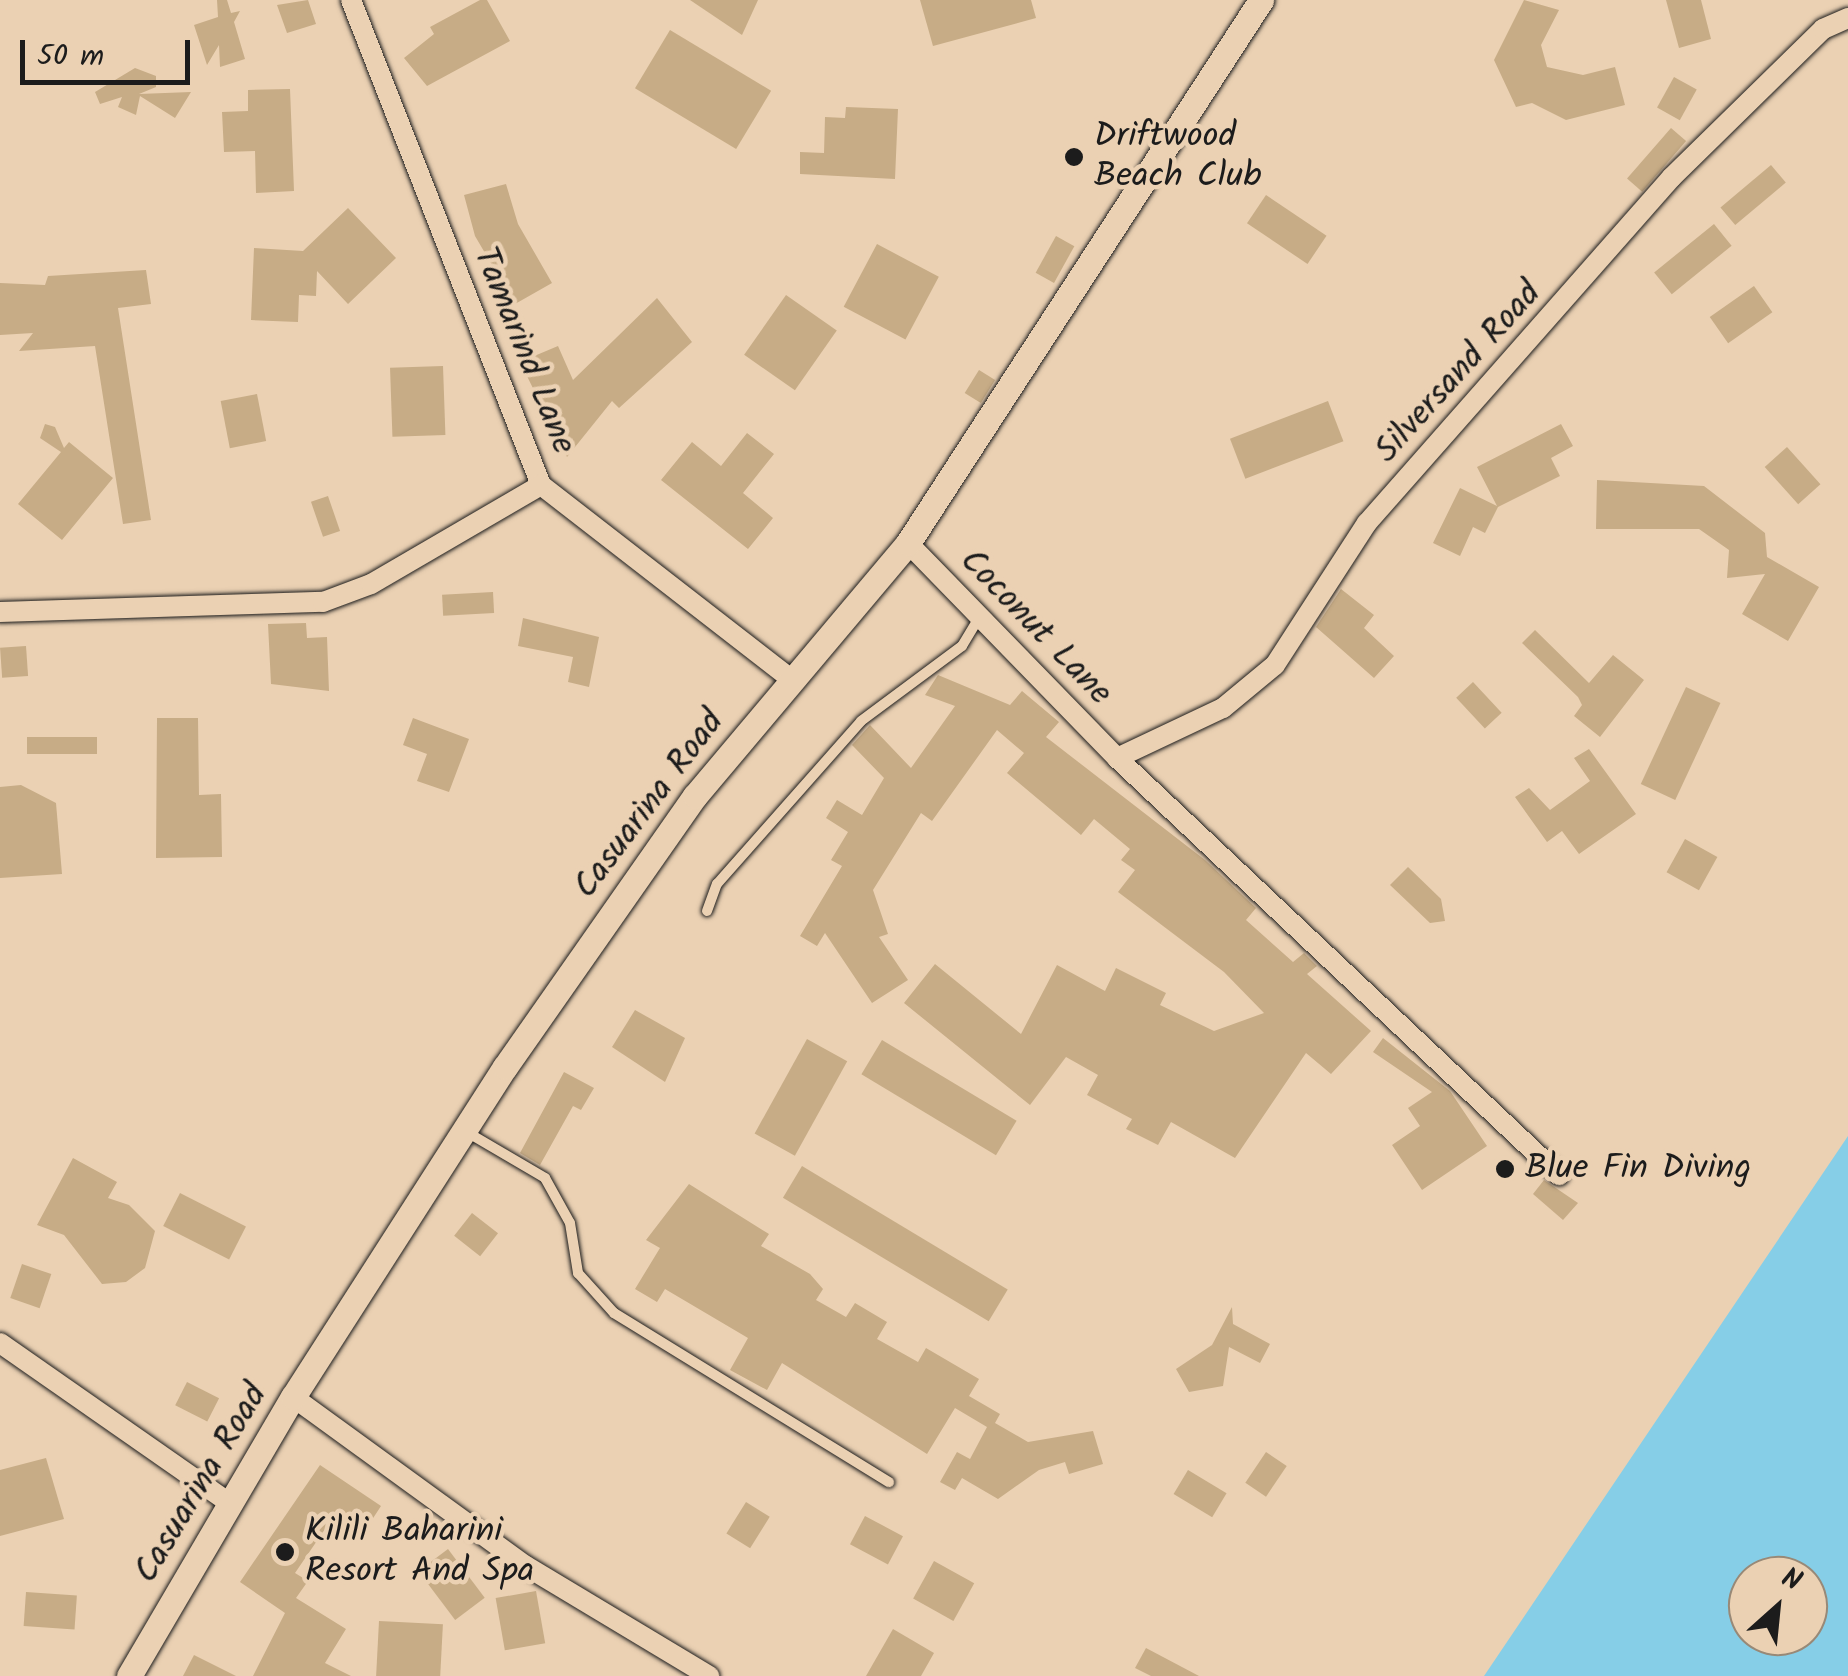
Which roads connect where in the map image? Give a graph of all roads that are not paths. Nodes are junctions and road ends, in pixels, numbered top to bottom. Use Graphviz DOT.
graph roads {
  1 [pos="351,0"];
  2 [pos="1262,0"];
  3 [pos="1848,18"];
  4 [pos="541,485"];
  5 [pos="908,543"];
  6 [pos="0,612"];
  7 [pos="978,618"];
  8 [pos="792,680"];
  9 [pos="1118,758"];
  10 [pos="707,910"];
  11 [pos="464,1130"];
  12 [pos="1560,1174"];
  13 [pos="0,1343"];
  14 [pos="293,1397"];
  15 [pos="889,1482"];
  16 [pos="232,1505"];
  17 [pos="129,1676"];
  18 [pos="709,1676"];
  1 -- 4 [label="street, Tamarind Lane"];
  2 -- 5 [label="street, Casuarina Road"];
  3 -- 9 [label="street, Silversand Road"];
  4 -- 6 [label="street"];
  4 -- 8 [label="street, Tamarind Lane"];
  5 -- 7 [label="street, Coconut Lane"];
  5 -- 8 [label="street, Casuarina Road"];
  7 -- 9 [label="street, Coconut Lane"];
  7 -- 10 [label="lane"];
  8 -- 11 [label="street, Casuarina Road"];
  9 -- 12 [label="street, Coconut Lane"];
  11 -- 14 [label="street, Casuarina Road"];
  11 -- 15 [label="lane"];
  13 -- 16 [label="street"];
  14 -- 16 [label="street, Casuarina Road"];
  14 -- 18 [label="street"];
  16 -- 17 [label="street, Casuarina Road"];
}
